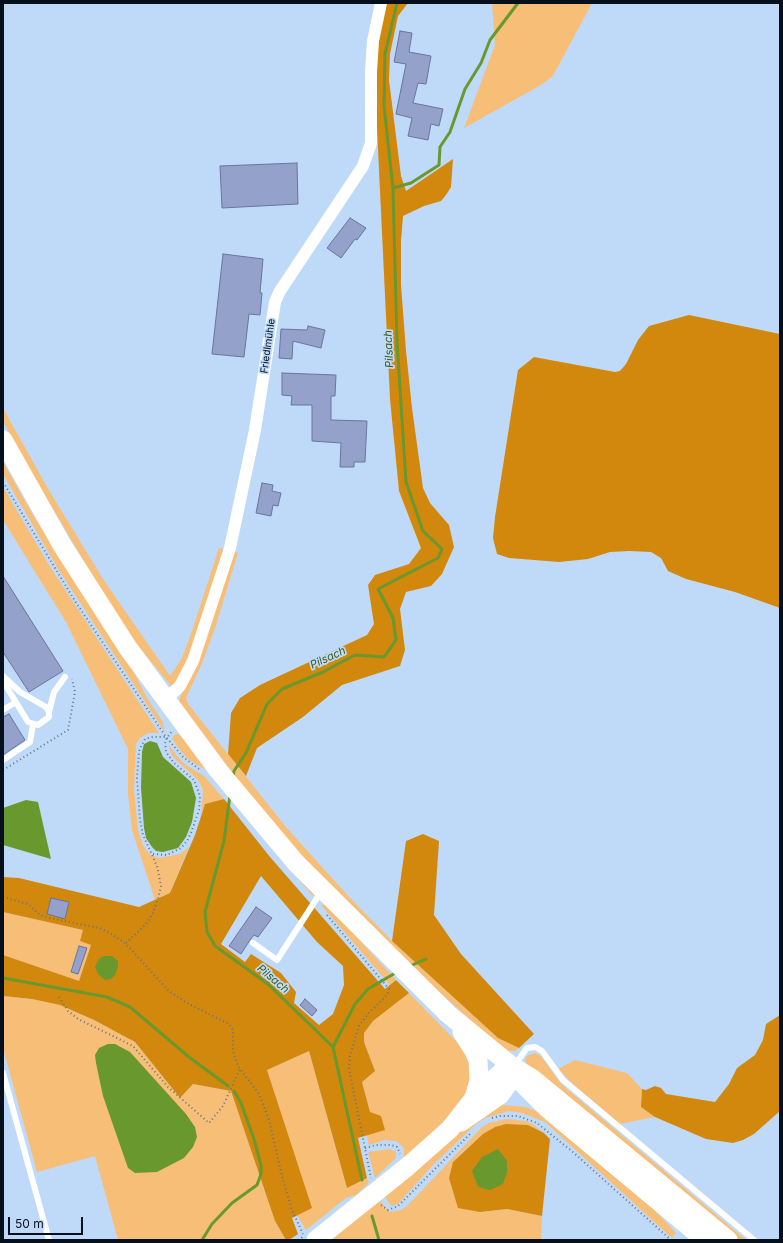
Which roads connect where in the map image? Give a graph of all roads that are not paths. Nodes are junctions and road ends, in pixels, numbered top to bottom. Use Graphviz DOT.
graph roads {
  1 [pos="381,3"];
  2 [pos="3,440"];
  3 [pos="3,676"];
  4 [pos="65,677"];
  5 [pos="3,681"];
  6 [pos="165,700"];
  7 [pos="16,702"];
  8 [pos="3,710"];
  9 [pos="49,712"];
  10 [pos="33,725"];
  11 [pos="3,760"];
  12 [pos="322,890"];
  13 [pos="253,943"];
  14 [pos="448,1014"];
  15 [pos="513,1067"];
  16 [pos="3,1073"];
  17 [pos="474,1098"];
  18 [pos="493,1101"];
  19 [pos="548,1109"];
  20 [pos="450,1129"];
  21 [pos="49,1240"];
  22 [pos="316,1240"];
  23 [pos="705,1240"];
  24 [pos="728,1240"];
  25 [pos="754,1240"];
  1 -- 6 [label="street, Friedlmühle"];
  2 -- 6 [label="main road"];
  3 -- 9 [label="lane"];
  4 -- 9 [label="lane"];
  5 -- 7 [label="lane"];
  6 -- 12 [label="main road"];
  7 -- 8 [label="lane"];
  7 -- 10 [label="lane"];
  9 -- 10 [label="lane"];
  10 -- 11 [label="lane"];
  12 -- 13 [label="lane"];
  12 -- 14 [label="main road"];
  14 -- 15 [label="main road"];
  14 -- 17 [label="main road"];
  15 -- 17 [label="main road"];
  15 -- 18 [label="main road"];
  15 -- 19 [label="main road"];
  15 -- 24 [label="main road"];
  15 -- 25 [label="lane"];
  16 -- 21 [label="lane"];
  17 -- 20 [label="main road"];
  18 -- 19 [label="main road"];
  18 -- 20 [label="main road"];
  19 -- 23 [label="main road"];
  20 -- 22 [label="main road"];
}
